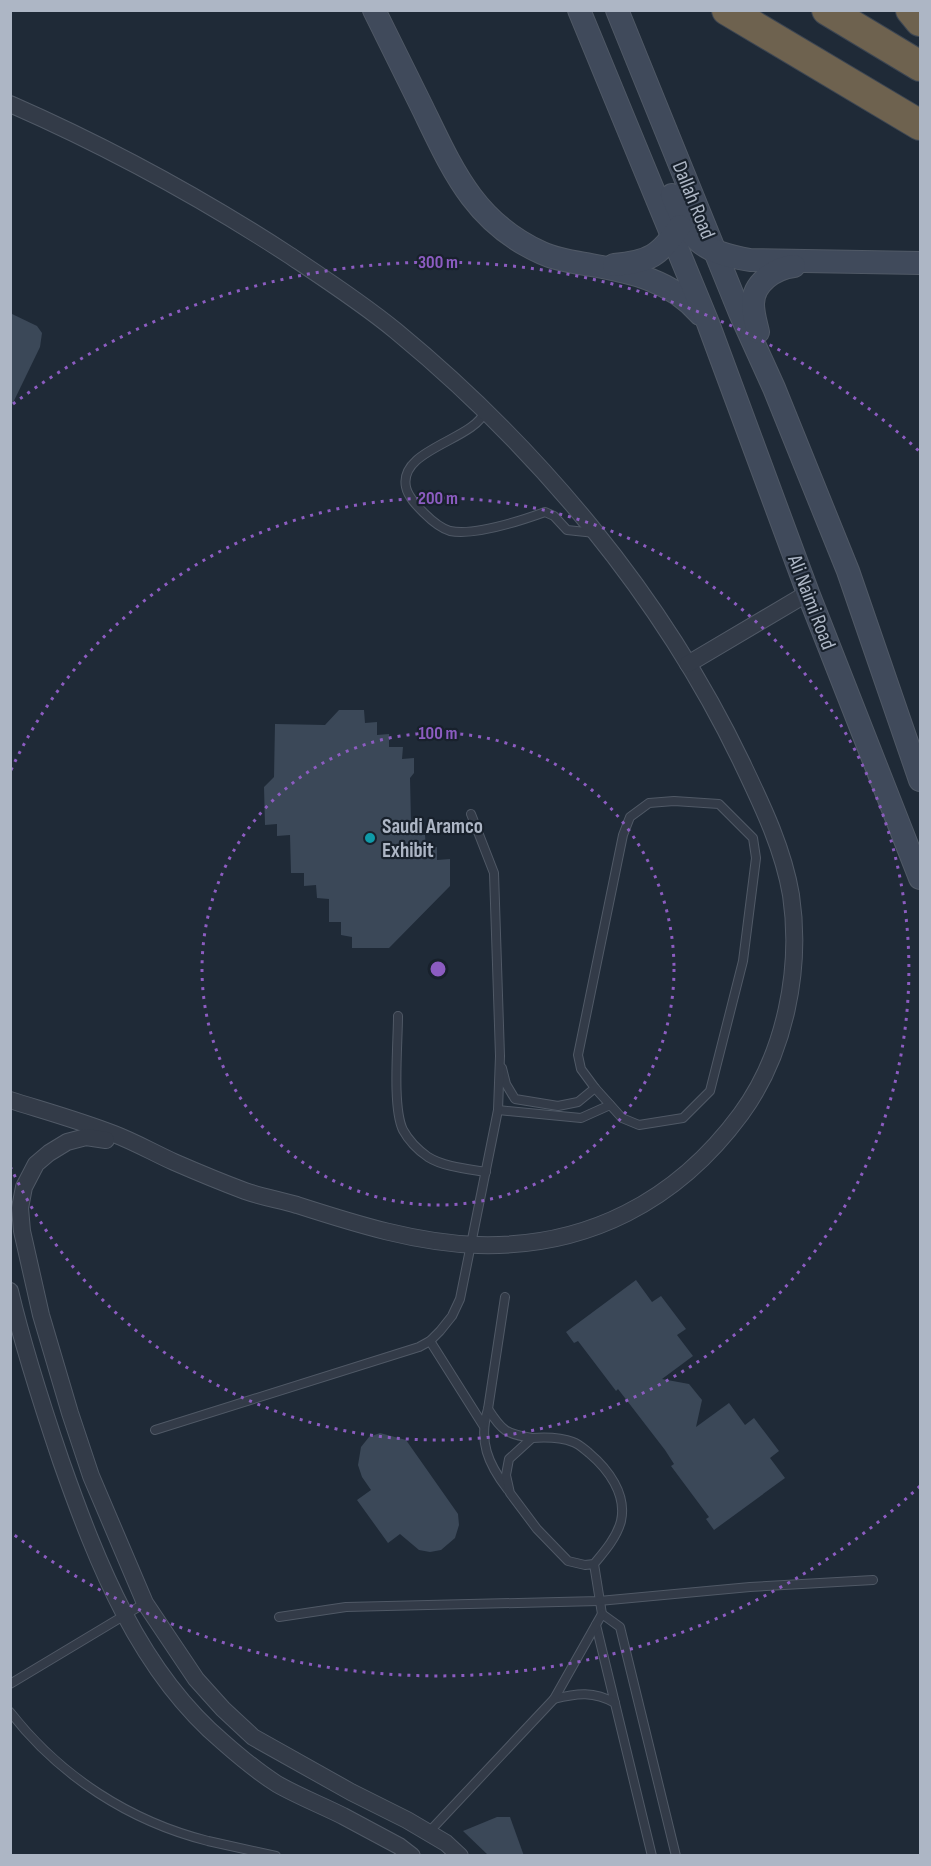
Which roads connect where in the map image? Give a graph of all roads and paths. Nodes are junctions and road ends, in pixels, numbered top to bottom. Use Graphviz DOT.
graph roads {
  1 [pos="374,10"];
  2 [pos="617,10"];
  3 [pos="727,10"];
  4 [pos="828,10"];
  5 [pos="911,10"];
  6 [pos="580,13"];
  7 [pos="921,21"];
  8 [pos="921,66"];
  9 [pos="10,104"];
  10 [pos="921,125"];
  11 [pos="685,176"];
  12 [pos="677,230"];
  13 [pos="715,250"];
  14 [pos="568,261"];
  15 [pos="855,261"];
  16 [pos="921,262"];
  17 [pos="708,323"];
  18 [pos="774,388"];
  19 [pos="485,411"];
  20 [pos="596,533"];
  21 [pos="808,593"];
  22 [pos="688,664"];
  23 [pos="921,780"];
  24 [pos="471,814"];
  25 [pos="921,878"];
  26 [pos="398,1016"];
  27 [pos="500,1056"];
  28 [pos="595,1088"];
  29 [pos="10,1100"];
  30 [pos="610,1105"];
  31 [pos="498,1110"];
  32 [pos="143,1146"];
  33 [pos="486,1172"];
  34 [pos="472,1244"];
  35 [pos="10,1291"];
  36 [pos="505,1298"];
  37 [pos="430,1341"];
  38 [pos="488,1409"];
  39 [pos="483,1425"];
  40 [pos="155,1430"];
  41 [pos="532,1438"];
  42 [pos="510,1493"];
  43 [pos="594,1564"];
  44 [pos="873,1580"];
  45 [pos="599,1601"];
  46 [pos="145,1603"];
  47 [pos="124,1614"];
  48 [pos="602,1614"];
  49 [pos="279,1617"];
  50 [pos="596,1624"];
  51 [pos="10,1684"];
  52 [pos="555,1700"];
  53 [pos="615,1703"];
  54 [pos="10,1712"];
  55 [pos="428,1833"];
  56 [pos="276,1856"];
  57 [pos="412,1856"];
  58 [pos="460,1856"];
  59 [pos="652,1856"];
  60 [pos="676,1856"];
  1 -- 14 [label="main road"];
  2 -- 11 [label="main road, Dallah Road"];
  3 -- 10 [label="highway"];
  4 -- 8 [label="highway"];
  5 -- 7 [label="highway"];
  6 -- 12 [label="main road, Dallah Road"];
  9 -- 19 [label="street"];
  11 -- 12 [label="main road"];
  11 -- 13 [label="main road, Dallah Road"];
  12 -- 13 [label="main road"];
  12 -- 14 [label="main road"];
  12 -- 17 [label="main road, Dallah Road"];
  13 -- 15 [label="main road"];
  13 -- 18 [label="main road, Dallah Road"];
  14 -- 17 [label="main road"];
  15 -- 16 [label="main road"];
  15 -- 18 [label="main road"];
  17 -- 21 [label="main road, Ali Naimi Road"];
  18 -- 23 [label="main road, Ali Naimi Road"];
  19 -- 20 [label="street"];
  19 -- 20 [label="lane"];
  20 -- 22 [label="street"];
  21 -- 22 [label="street"];
  21 -- 25 [label="main road, Ali Naimi Road"];
  22 -- 34 [label="street"];
  24 -- 27 [label="lane"];
  26 -- 33 [label="lane"];
  27 -- 28 [label="lane"];
  27 -- 31 [label="lane"];
  28 -- 30 [label="lane"];
  28 -- 30 [label="lane"];
  29 -- 32 [label="street"];
  30 -- 31 [label="lane"];
  31 -- 33 [label="lane"];
  32 -- 34 [label="street"];
  32 -- 46 [label="street"];
  33 -- 34 [label="lane"];
  34 -- 37 [label="lane"];
  35 -- 47 [label="street"];
  36 -- 38 [label="lane"];
  37 -- 39 [label="lane"];
  37 -- 40 [label="lane"];
  38 -- 39 [label="lane"];
  38 -- 41 [label="lane"];
  39 -- 42 [label="lane"];
  41 -- 42 [label="lane"];
  41 -- 43 [label="lane"];
  42 -- 43 [label="lane"];
  43 -- 45 [label="lane"];
  44 -- 45 [label="lane"];
  45 -- 48 [label="lane"];
  45 -- 49 [label="lane"];
  46 -- 47 [label="lane"];
  46 -- 55 [label="street"];
  47 -- 51 [label="lane"];
  47 -- 57 [label="street"];
  48 -- 50 [label="lane"];
  48 -- 60 [label="lane"];
  50 -- 52 [label="lane"];
  50 -- 53 [label="lane"];
  52 -- 53 [label="lane"];
  52 -- 55 [label="lane"];
  53 -- 59 [label="lane"];
  54 -- 56 [label="lane"];
  55 -- 58 [label="street"];
}
